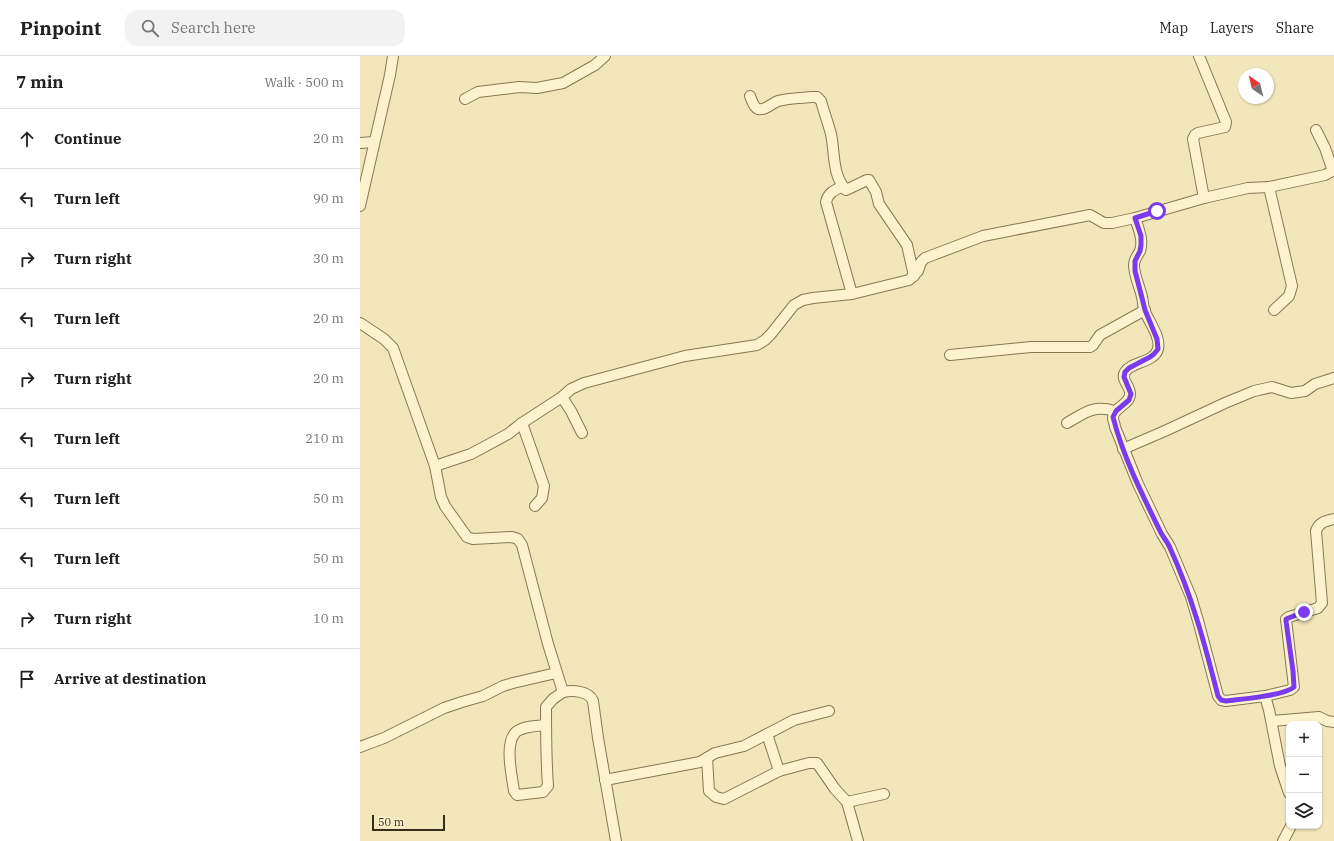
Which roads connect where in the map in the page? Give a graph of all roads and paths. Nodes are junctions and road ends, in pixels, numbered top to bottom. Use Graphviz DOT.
graph roads {
  1 [pos="393,56"];
  2 [pos="605,56"];
  3 [pos="1199,56"];
  4 [pos="750,96"];
  5 [pos="465,99"];
  6 [pos="1316,130"];
  7 [pos="374,142"];
  8 [pos="360,143"];
  9 [pos="1334,170"];
  10 [pos="842,187"];
  11 [pos="1269,187"];
  12 [pos="1204,198"];
  13 [pos="360,206"];
  14 [pos="1135,218"];
  15 [pos="914,276"];
  16 [pos="852,294"];
  17 [pos="1145,310"];
  18 [pos="1274,310"];
  19 [pos="360,323"];
  20 [pos="950,355"];
  21 [pos="1334,378"];
  22 [pos="562,397"];
  23 [pos="1116,411"];
  24 [pos="522,423"];
  25 [pos="1066,423"];
  26 [pos="582,434"];
  27 [pos="1123,448"];
  28 [pos="435,466"];
  29 [pos="535,506"];
  30 [pos="1334,519"];
  31 [pos="556,672"];
  32 [pos="563,692"];
  33 [pos="1265,696"];
  34 [pos="829,711"];
  35 [pos="1272,721"];
  36 [pos="1334,722"];
  37 [pos="546,725"];
  38 [pos="767,734"];
  39 [pos="360,747"];
  40 [pos="707,758"];
  41 [pos="779,771"];
  42 [pos="605,780"];
  43 [pos="1286,784"];
  44 [pos="884,794"];
  45 [pos="847,802"];
  46 [pos="1289,829"];
  47 [pos="616,841"];
  48 [pos="858,841"];
  49 [pos="1283,841"];
  1 -- 7 [label="street"];
  2 -- 5 [label="street"];
  3 -- 12 [label="street"];
  4 -- 10 [label="street"];
  6 -- 9 [label="street"];
  7 -- 8 [label="street"];
  7 -- 13 [label="street"];
  9 -- 11 [label="street"];
  10 -- 15 [label="street"];
  10 -- 16 [label="street"];
  11 -- 12 [label="street"];
  11 -- 18 [label="street"];
  12 -- 14 [label="street"];
  14 -- 15 [label="street"];
  14 -- 17 [label="street"];
  15 -- 16 [label="street"];
  16 -- 22 [label="street"];
  17 -- 20 [label="street"];
  17 -- 23 [label="street"];
  19 -- 28 [label="street"];
  21 -- 27 [label="street"];
  22 -- 24 [label="street"];
  22 -- 26 [label="street"];
  23 -- 25 [label="street"];
  23 -- 27 [label="street"];
  24 -- 28 [label="street"];
  24 -- 29 [label="street"];
  27 -- 33 [label="street"];
  28 -- 31 [label="street"];
  30 -- 33 [label="street"];
  31 -- 32 [label="street"];
  31 -- 39 [label="street"];
  32 -- 37 [label="street"];
  32 -- 42 [label="street"];
  33 -- 35 [label="street"];
  34 -- 38 [label="street"];
  35 -- 36 [label="street"];
  35 -- 43 [label="street"];
  37 -- 37 [label="street"];
  38 -- 40 [label="street"];
  38 -- 41 [label="street"];
  40 -- 41 [label="street"];
  40 -- 42 [label="street"];
  41 -- 45 [label="street"];
  42 -- 47 [label="street"];
  44 -- 45 [label="street"];
  45 -- 48 [label="street"];
  46 -- 49 [label="street"];
}
